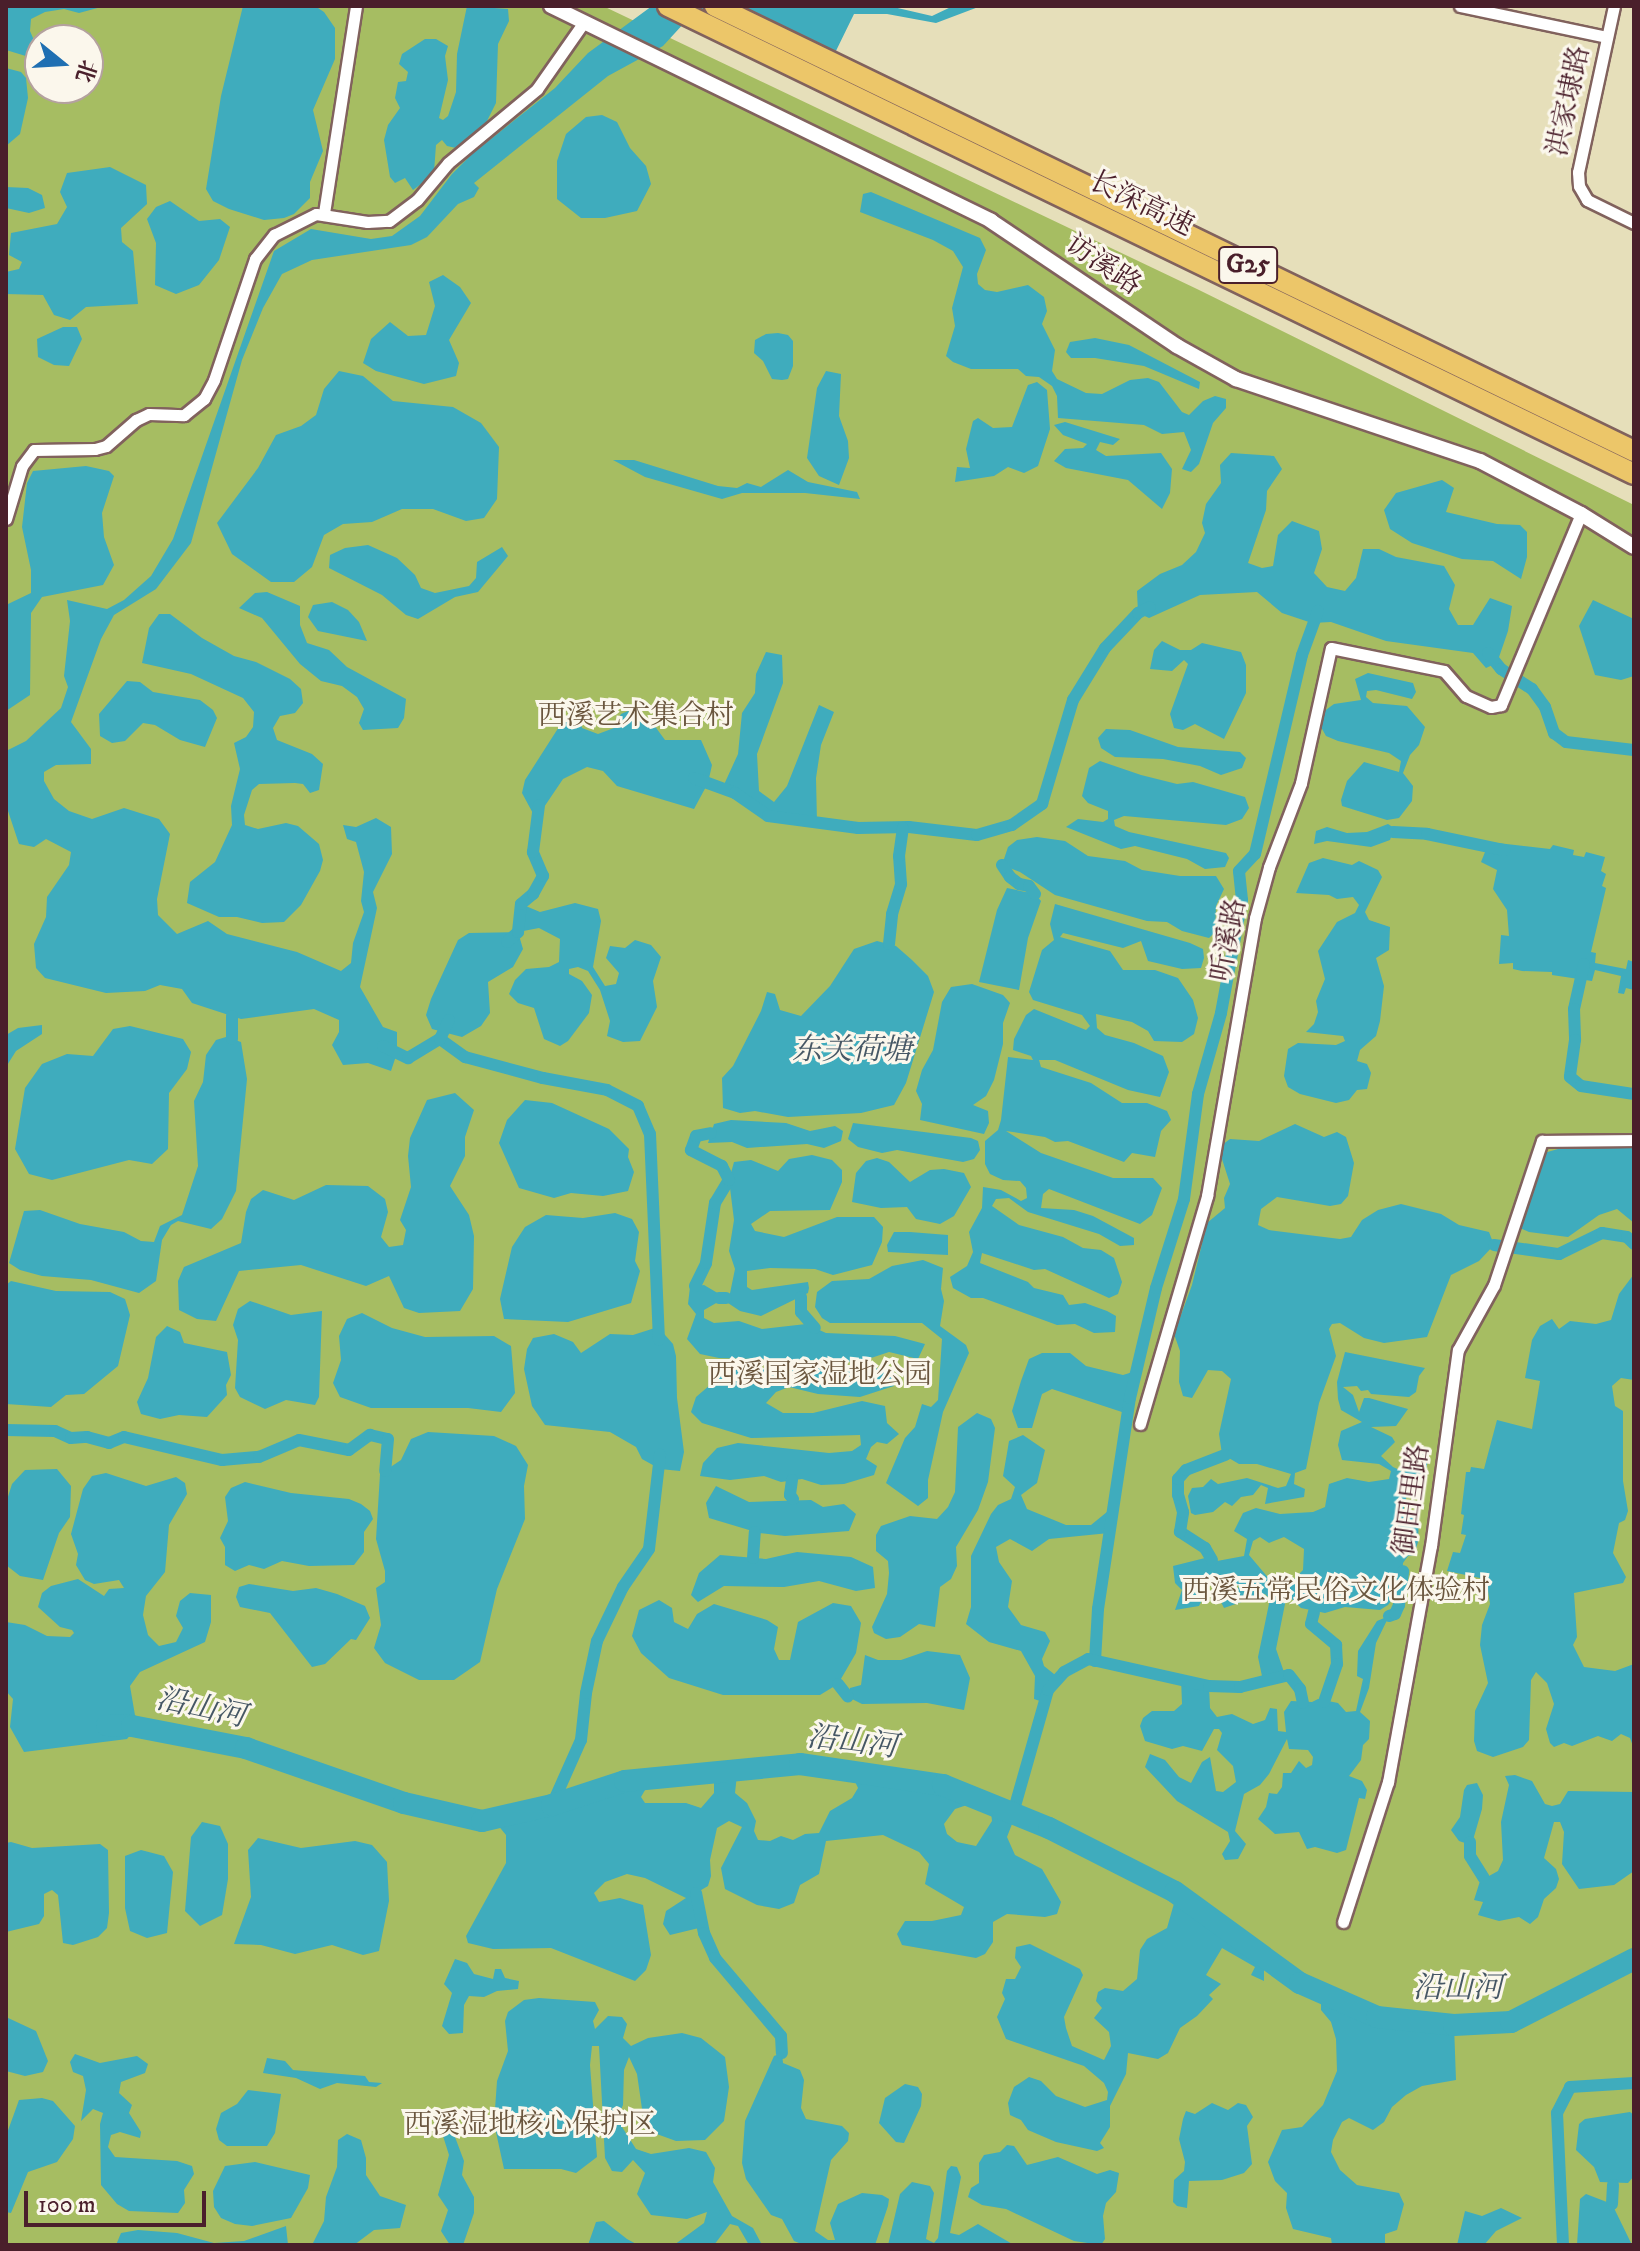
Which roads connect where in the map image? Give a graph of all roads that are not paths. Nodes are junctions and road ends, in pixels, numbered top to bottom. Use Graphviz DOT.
graph roads {
  1 [pos="356,6"];
  2 [pos="551,6"];
  3 [pos="668,6"];
  4 [pos="715,6"];
  5 [pos="1460,6"];
  6 [pos="1614,6"];
  7 [pos="584,22"];
  8 [pos="1607,37"];
  9 [pos="324,213"];
  10 [pos="1634,223"];
  11 [pos="1634,451"];
  12 [pos="1634,474"];
  13 [pos="1581,514"];
  14 [pos="6,519"];
  15 [pos="1634,547"];
  16 [pos="1634,1140"];
  17 [pos="1140,1424"];
  18 [pos="1343,1922"];
  1 -- 9 [label="street"];
  2 -- 7 [label="street, 访溪路"];
  3 -- 12 [label="highway, 长深高速 / G25"];
  4 -- 11 [label="highway, 长深高速 / G25"];
  5 -- 8 [label="street"];
  6 -- 8 [label="street, 洪家埭路"];
  7 -- 9 [label="street"];
  7 -- 13 [label="street, 访溪路"];
  8 -- 10 [label="street, 洪家埭路"];
  9 -- 14 [label="street"];
  13 -- 15 [label="street, 访溪路"];
  13 -- 17 [label="street, 听溪路"];
  16 -- 18 [label="street, 御田里路"];
}
